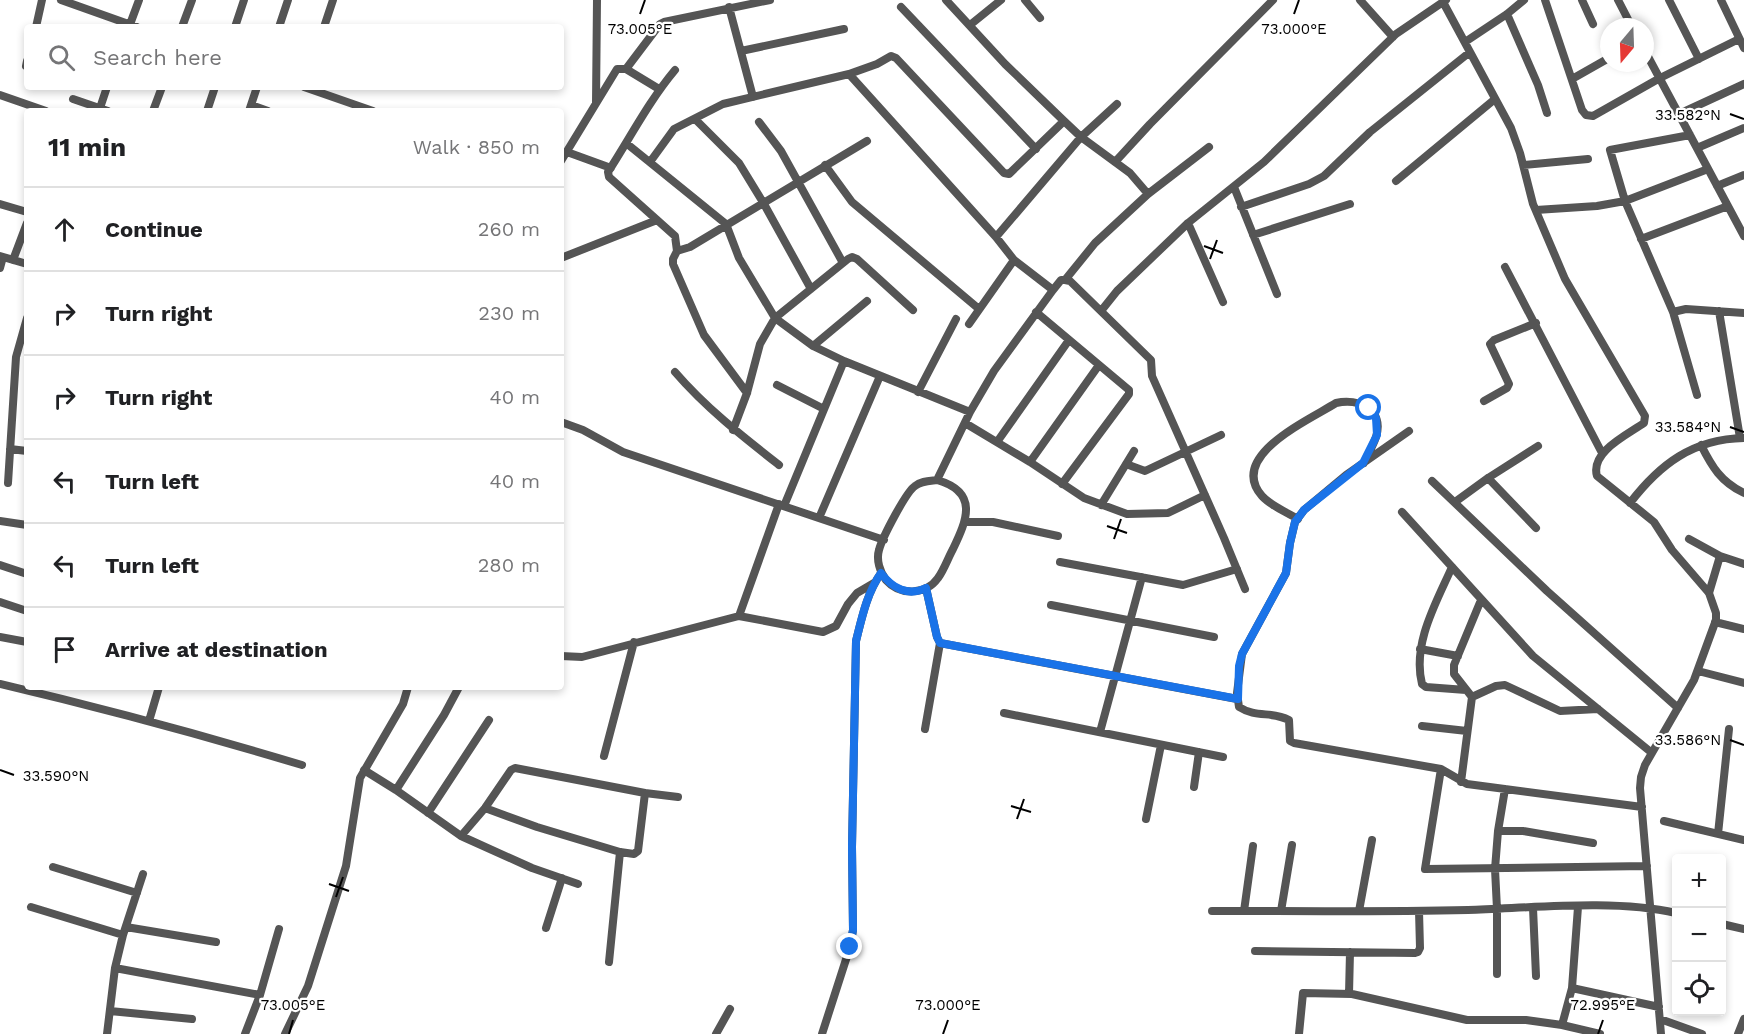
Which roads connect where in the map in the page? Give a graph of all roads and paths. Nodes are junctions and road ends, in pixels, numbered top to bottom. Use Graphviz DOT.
graph roads {
  1 [pos="42,0"];
  2 [pos="61,0"];
  3 [pos="139,0"];
  4 [pos="192,0"];
  5 [pos="244,0"];
  6 [pos="288,0"];
  7 [pos="333,0"];
  8 [pos="597,0"];
  9 [pos="770,0"];
  10 [pos="946,0"];
  11 [pos="1001,0"];
  12 [pos="1025,0"];
  13 [pos="1273,0"];
  14 [pos="1360,0"];
  15 [pos="1524,0"];
  16 [pos="1545,0"];
  17 [pos="1582,0"];
  18 [pos="1618,0"];
  19 [pos="1669,0"];
  20 [pos="1721,0"];
  21 [pos="1444,1"];
  22 [pos="729,7"];
  23 [pos="901,7"];
  24 [pos="1507,14"];
  25 [pos="1040,18"];
  26 [pos="1627,18"];
  27 [pos="37,24"];
  28 [pos="127,24"];
  29 [pos="133,24"];
  30 [pos="183,24"];
  31 [pos="236,24"];
  32 [pos="280,24"];
  33 [pos="325,24"];
  34 [pos="1593,24"];
  35 [pos="970,25"];
  36 [pos="844,29"];
  37 [pos="1393,37"];
  38 [pos="1739,39"];
  39 [pos="1465,42"];
  40 [pos="1744,48"];
  41 [pos="741,51"];
  42 [pos="1470,52"];
  43 [pos="1699,59"];
  44 [pos="1600,63"];
  45 [pos="1654,67"];
  46 [pos="626,69"];
  47 [pos="675,70"];
  48 [pos="849,74"];
  49 [pos="1660,78"];
  50 [pos="1572,79"];
  51 [pos="1744,84"];
  52 [pos="659,89"];
  53 [pos="107,90"];
  54 [pos="161,90"];
  55 [pos="214,90"];
  56 [pos="256,90"];
  57 [pos="313,90"];
  58 [pos="0,95"];
  59 [pos="753,97"];
  60 [pos="73,99"];
  61 [pos="1495,99"];
  62 [pos="596,103"];
  63 [pos="1117,104"];
  64 [pos="37,108"];
  65 [pos="98,108"];
  66 [pos="104,108"];
  67 [pos="154,108"];
  68 [pos="208,108"];
  69 [pos="250,108"];
  70 [pos="364,108"];
  71 [pos="1546,113"];
  72 [pos="1679,114"];
  73 [pos="695,118"];
  74 [pos="1064,121"];
  75 [pos="759,122"];
  76 [pos="1744,128"];
  77 [pos="1690,135"];
  78 [pos="1081,137"];
  79 [pos="867,141"];
  80 [pos="626,143"];
  81 [pos="1209,147"];
  82 [pos="1697,148"];
  83 [pos="1036,149"];
  84 [pos="567,152"];
  85 [pos="564,156"];
  86 [pos="1588,159"];
  87 [pos="650,162"];
  88 [pos="1115,162"];
  89 [pos="825,165"];
  90 [pos="1523,165"];
  91 [pos="611,168"];
  92 [pos="1708,169"];
  93 [pos="1744,175"];
  94 [pos="1396,181"];
  95 [pos="799,182"];
  96 [pos="1717,186"];
  97 [pos="1234,187"];
  98 [pos="1148,194"];
  99 [pos="1624,201"];
  100 [pos="0,204"];
  101 [pos="765,204"];
  102 [pos="1350,204"];
  103 [pos="1242,207"];
  104 [pos="1728,207"];
  105 [pos="1536,210"];
  106 [pos="24,211"];
  107 [pos="657,220"];
  108 [pos="1188,223"];
  109 [pos="1741,223"];
  110 [pos="726,224"];
  111 [pos="24,231"];
  112 [pos="1253,235"];
  113 [pos="1744,236"];
  114 [pos="996,237"];
  115 [pos="1641,239"];
  116 [pos="677,251"];
  117 [pos="2,257"];
  118 [pos="564,257"];
  119 [pos="13,260"];
  120 [pos="1014,260"];
  121 [pos="24,263"];
  122 [pos="843,263"];
  123 [pos="0,267"];
  124 [pos="1505,267"];
  125 [pos="1065,280"];
  126 [pos="811,289"];
  127 [pos="1053,290"];
  128 [pos="1277,294"];
  129 [pos="867,302"];
  130 [pos="1223,302"];
  131 [pos="913,309"];
  132 [pos="979,309"];
  133 [pos="1101,311"];
  134 [pos="1719,311"];
  135 [pos="1036,312"];
  136 [pos="1673,312"];
  137 [pos="1744,313"];
  138 [pos="775,318"];
  139 [pos="956,319"];
  140 [pos="1536,323"];
  141 [pos="969,324"];
  142 [pos="24,329"];
  143 [pos="1069,340"];
  144 [pos="813,346"];
  145 [pos="844,361"];
  146 [pos="1099,365"];
  147 [pos="675,372"];
  148 [pos="880,376"];
  149 [pos="777,385"];
  150 [pos="918,392"];
  151 [pos="747,393"];
  152 [pos="1697,395"];
  153 [pos="1484,401"];
  154 [pos="824,409"];
  155 [pos="970,412"];
  156 [pos="564,423"];
  157 [pos="965,423"];
  158 [pos="733,430"];
  159 [pos="1409,431"];
  160 [pos="1221,435"];
  161 [pos="1742,438"];
  162 [pos="997,442"];
  163 [pos="1701,445"];
  164 [pos="1538,446"];
  165 [pos="10,449"];
  166 [pos="24,451"];
  167 [pos="1134,451"];
  168 [pos="1186,452"];
  169 [pos="1602,453"];
  170 [pos="1030,462"];
  171 [pos="1363,463"];
  172 [pos="1126,464"];
  173 [pos="779,465"];
  174 [pos="1488,478"];
  175 [pos="936,480"];
  176 [pos="1432,481"];
  177 [pos="8,483"];
  178 [pos="1062,484"];
  179 [pos="1744,493"];
  180 [pos="1205,495"];
  181 [pos="1455,502"];
  182 [pos="1630,503"];
  183 [pos="781,505"];
  184 [pos="1101,505"];
  185 [pos="1402,512"];
  186 [pos="819,518"];
  187 [pos="1298,519"];
  188 [pos="0,521"];
  189 [pos="966,522"];
  190 [pos="24,525"];
  191 [pos="1536,528"];
  192 [pos="1058,536"];
  193 [pos="1689,539"];
  194 [pos="884,540"];
  195 [pos="1720,556"];
  196 [pos="1060,562"];
  197 [pos="1744,564"];
  198 [pos="0,565"];
  199 [pos="1452,567"];
  200 [pos="1237,569"];
  201 [pos="24,573"];
  202 [pos="881,573"];
  203 [pos="1142,578"];
  204 [pos="874,583"];
  205 [pos="926,588"];
  206 [pos="1245,589"];
  207 [pos="1709,593"];
  208 [pos="1481,600"];
  209 [pos="0,602"];
  210 [pos="1052,605"];
  211 [pos="24,610"];
  212 [pos="739,616"];
  213 [pos="1130,620"];
  214 [pos="1715,622"];
  215 [pos="1744,629"];
  216 [pos="0,637"];
  217 [pos="1214,637"];
  218 [pos="24,641"];
  219 [pos="634,642"];
  220 [pos="940,643"];
  221 [pos="1420,649"];
  222 [pos="564,656"];
  223 [pos="1458,656"];
  224 [pos="1698,670"];
  225 [pos="1115,676"];
  226 [pos="1744,682"];
  227 [pos="0,684"];
  228 [pos="24,690"];
  229 [pos="24,690"];
  230 [pos="158,690"];
  231 [pos="407,690"];
  232 [pos="457,690"];
  233 [pos="1469,693"];
  234 [pos="1238,699"];
  235 [pos="1678,708"];
  236 [pos="1598,709"];
  237 [pos="1004,713"];
  238 [pos="489,720"];
  239 [pos="149,721"];
  240 [pos="1422,726"];
  241 [pos="925,729"];
  242 [pos="1729,729"];
  243 [pos="1467,731"];
  244 [pos="1100,732"];
  245 [pos="1161,745"];
  246 [pos="1199,752"];
  247 [pos="1652,753"];
  248 [pos="604,756"];
  249 [pos="1223,757"];
  250 [pos="302,765"];
  251 [pos="1441,769"];
  252 [pos="364,770"];
  253 [pos="1461,782"];
  254 [pos="1194,787"];
  255 [pos="1505,789"];
  256 [pos="396,790"];
  257 [pos="645,793"];
  258 [pos="678,797"];
  259 [pos="1642,807"];
  260 [pos="485,808"];
  261 [pos="428,813"];
  262 [pos="1146,819"];
  263 [pos="1664,821"];
  264 [pos="1498,831"];
  265 [pos="1718,834"];
  266 [pos="461,836"];
  267 [pos="1372,840"];
  268 [pos="1744,840"];
  269 [pos="1593,843"];
  270 [pos="1253,846"];
  271 [pos="1292,846"];
  272 [pos="620,852"];
  273 [pos="1647,866"];
  274 [pos="53,867"];
  275 [pos="1495,868"];
  276 [pos="143,874"];
  277 [pos="562,878"];
  278 [pos="578,884"];
  279 [pos="137,893"];
  280 [pos="31,907"];
  281 [pos="1578,907"];
  282 [pos="1651,907"];
  283 [pos="1533,908"];
  284 [pos="1497,909"];
  285 [pos="1212,911"];
  286 [pos="1244,911"];
  287 [pos="1281,911"];
  288 [pos="1359,911"];
  289 [pos="1419,911"];
  290 [pos="1672,912"];
  291 [pos="1726,925"];
  292 [pos="546,928"];
  293 [pos="279,929"];
  294 [pos="1744,929"];
  295 [pos="124,931"];
  296 [pos="216,942"];
  297 [pos="1255,951"];
  298 [pos="1350,952"];
  299 [pos="609,962"];
  300 [pos="116,968"];
  301 [pos="1497,974"];
  302 [pos="1536,976"];
  303 [pos="1572,988"];
  304 [pos="1349,994"];
  305 [pos="260,995"];
  306 [pos="1659,1007"];
  307 [pos="730,1009"];
  308 [pos="110,1011"];
  309 [pos="1660,1018"];
  310 [pos="192,1019"];
  311 [pos="1744,1019"];
  312 [pos="1562,1025"];
  313 [pos="1575,1031"];
  314 [pos="107,1034"];
  315 [pos="245,1034"];
  316 [pos="285,1034"];
  317 [pos="716,1034"];
  318 [pos="822,1034"];
  319 [pos="1299,1034"];
  320 [pos="1600,1034"];
  321 [pos="1661,1034"];
  322 [pos="1702,1034"];
  323 [pos="1738,1034"];
  1 -- 27 [label="street"];
  2 -- 28 [label="street"];
  3 -- 29 [label="street"];
  4 -- 30 [label="street"];
  5 -- 31 [label="street"];
  6 -- 32 [label="street"];
  7 -- 33 [label="street"];
  8 -- 62 [label="street"];
  9 -- 22 [label="street"];
  10 -- 35 [label="street"];
  11 -- 35 [label="street"];
  12 -- 25 [label="street"];
  13 -- 88 [label="street"];
  14 -- 37 [label="street"];
  15 -- 24 [label="street"];
  16 -- 50 [label="street"];
  17 -- 34 [label="street"];
  18 -- 26 [label="street"];
  19 -- 43 [label="street"];
  20 -- 38 [label="street"];
  21 -- 37 [label="street"];
  21 -- 39 [label="street"];
  22 -- 41 [label="street"];
  22 -- 46 [label="street"];
  23 -- 83 [label="street"];
  24 -- 39 [label="street"];
  24 -- 71 [label="street"];
  35 -- 74 [label="street"];
  36 -- 41 [label="street"];
  37 -- 97 [label="street"];
  38 -- 40 [label="street"];
  38 -- 43 [label="street"];
  39 -- 42 [label="street"];
  41 -- 59 [label="street"];
  42 -- 61 [label="street"];
  42 -- 103 [label="street"];
  43 -- 49 [label="street"];
  44 -- 50 [label="street"];
  45 -- 49 [label="street"];
  46 -- 52 [label="street"];
  46 -- 62 [label="street"];
  47 -- 52 [label="street"];
  48 -- 59 [label="street"];
  48 -- 83 [label="street"];
  48 -- 114 [label="street"];
  49 -- 50 [label="street"];
  49 -- 72 [label="street"];
  51 -- 72 [label="street"];
  52 -- 80 [label="street"];
  53 -- 66 [label="street"];
  54 -- 67 [label="street"];
  55 -- 68 [label="street"];
  56 -- 69 [label="street"];
  57 -- 70 [label="street"];
  58 -- 64 [label="street"];
  59 -- 73 [label="street"];
  60 -- 65 [label="street"];
  61 -- 90 [label="street"];
  61 -- 94 [label="street"];
  62 -- 84 [label="street"];
  63 -- 78 [label="street"];
  72 -- 77 [label="street"];
  73 -- 87 [label="street"];
  73 -- 101 [label="street"];
  74 -- 78 [label="street"];
  74 -- 83 [label="street"];
  75 -- 95 [label="street"];
  76 -- 82 [label="street"];
  77 -- 82 [label="street"];
  77 -- 99 [label="street"];
  78 -- 88 [label="street"];
  78 -- 114 [label="street"];
  79 -- 89 [label="street"];
  80 -- 87 [label="street"];
  80 -- 91 [label="street"];
  81 -- 98 [label="street"];
  82 -- 92 [label="street"];
  84 -- 85 [label="street"];
  84 -- 91 [label="street"];
  86 -- 90 [label="street"];
  87 -- 110 [label="street"];
  88 -- 98 [label="street"];
  89 -- 95 [label="street"];
  89 -- 132 [label="street"];
  90 -- 105 [label="street"];
  91 -- 107 [label="street"];
  92 -- 96 [label="street"];
  92 -- 99 [label="street"];
  93 -- 96 [label="street"];
  95 -- 101 [label="street"];
  95 -- 122 [label="street"];
  96 -- 104 [label="street"];
  97 -- 103 [label="street"];
  97 -- 108 [label="street"];
  98 -- 125 [label="street"];
  99 -- 105 [label="street"];
  99 -- 115 [label="street"];
  100 -- 106 [label="street"];
  101 -- 110 [label="street"];
  101 -- 126 [label="street"];
  102 -- 112 [label="street"];
  103 -- 112 [label="street"];
  104 -- 109 [label="street"];
  104 -- 115 [label="street"];
  105 -- 169 [label="street"];
  107 -- 116 [label="street"];
  107 -- 118 [label="street"];
  108 -- 130 [label="street"];
  108 -- 133 [label="street"];
  109 -- 113 [label="street"];
  110 -- 116 [label="street"];
  110 -- 138 [label="street"];
  111 -- 119 [label="street"];
  112 -- 128 [label="street"];
  114 -- 120 [label="street"];
  115 -- 136 [label="street"];
  116 -- 151 [label="street"];
  117 -- 119 [label="street"];
  117 -- 123 [label="street"];
  119 -- 121 [label="street"];
  120 -- 127 [label="street"];
  120 -- 132 [label="street"];
  122 -- 126 [label="street"];
  122 -- 131 [label="street"];
  124 -- 140 [label="street"];
  125 -- 127 [label="street"];
  125 -- 133 [label="street"];
  126 -- 138 [label="street"];
  127 -- 135 [label="street"];
  129 -- 144 [label="street"];
  132 -- 141 [label="street"];
  133 -- 168 [label="street"];
  134 -- 136 [label="street"];
  134 -- 137 [label="street"];
  134 -- 161 [label="street"];
  135 -- 143 [label="street"];
  135 -- 155 [label="street"];
  136 -- 152 [label="street"];
  138 -- 144 [label="street"];
  138 -- 151 [label="street"];
  139 -- 150 [label="street"];
  140 -- 153 [label="street"];
  140 -- 169 [label="street"];
  142 -- 165 [label="street"];
  143 -- 146 [label="street"];
  143 -- 162 [label="street"];
  144 -- 145 [label="street"];
  145 -- 148 [label="street"];
  145 -- 154 [label="street"];
  146 -- 170 [label="street"];
  146 -- 178 [label="street"];
  147 -- 158 [label="street"];
  148 -- 150 [label="street"];
  148 -- 186 [label="street"];
  149 -- 154 [label="street"];
  150 -- 155 [label="street"];
  151 -- 158 [label="street"];
  154 -- 183 [label="street"];
  155 -- 157 [label="street"];
  156 -- 183 [label="street"];
  157 -- 162 [label="street"];
  157 -- 175 [label="street"];
  158 -- 173 [label="street"];
  159 -- 171 [label="street"];
  160 -- 168 [label="street"];
  161 -- 163 [label="street"];
  162 -- 170 [label="street"];
  163 -- 179 [label="street"];
  163 -- 182 [label="street"];
  164 -- 174 [label="street"];
  165 -- 166 [label="street"];
  165 -- 177 [label="street"];
  167 -- 172 [label="street"];
  168 -- 172 [label="street"];
  168 -- 180 [label="street"];
  169 -- 182 [label="street"];
  170 -- 178 [label="street"];
  171 -- 187 [label="street"];
  171 -- 187 [label="street"];
  172 -- 184 [label="street"];
  174 -- 181 [label="street"];
  174 -- 191 [label="street"];
  175 -- 189 [label="street"];
  175 -- 194 [label="street"];
  176 -- 181 [label="street"];
  178 -- 184 [label="street"];
  180 -- 184 [label="street"];
  180 -- 200 [label="street"];
  181 -- 235 [label="street"];
  182 -- 207 [label="street"];
  183 -- 186 [label="street"];
  183 -- 212 [label="street"];
  185 -- 199 [label="street"];
  186 -- 194 [label="street"];
  187 -- 234 [label="street"];
  188 -- 190 [label="street"];
  189 -- 192 [label="street"];
  189 -- 205 [label="street"];
  193 -- 195 [label="street"];
  194 -- 202 [label="street"];
  195 -- 197 [label="street"];
  195 -- 207 [label="street"];
  196 -- 203 [label="street"];
  198 -- 201 [label="street"];
  199 -- 208 [label="street"];
  199 -- 221 [label="street"];
  200 -- 203 [label="street"];
  200 -- 206 [label="street"];
  202 -- 204 [label="street"];
  202 -- 205 [label="street"];
  203 -- 213 [label="street"];
  204 -- 212 [label="street"];
  204 -- 318 [label="street"];
  205 -- 220 [label="street"];
  207 -- 214 [label="street"];
  208 -- 223 [label="street"];
  208 -- 236 [label="street"];
  209 -- 211 [label="street"];
  210 -- 213 [label="street"];
  212 -- 219 [label="street"];
  213 -- 217 [label="street"];
  213 -- 225 [label="street"];
  214 -- 215 [label="street"];
  214 -- 224 [label="street"];
  216 -- 218 [label="street"];
  219 -- 222 [label="street"];
  219 -- 248 [label="street"];
  220 -- 225 [label="street"];
  220 -- 241 [label="street"];
  221 -- 223 [label="street"];
  221 -- 233 [label="street"];
  223 -- 233 [label="street"];
  224 -- 226 [label="street"];
  224 -- 235 [label="street"];
  225 -- 234 [label="street"];
  225 -- 244 [label="street"];
  227 -- 229 [label="street"];
  228 -- 239 [label="street"];
  230 -- 239 [label="street"];
  231 -- 252 [label="street"];
  232 -- 256 [label="street"];
  233 -- 236 [label="street"];
  233 -- 243 [label="street"];
  234 -- 251 [label="street"];
  235 -- 247 [label="street"];
  236 -- 247 [label="street"];
  237 -- 244 [label="street"];
  238 -- 261 [label="street"];
  239 -- 250 [label="street"];
  240 -- 243 [label="street"];
  242 -- 265 [label="street"];
  243 -- 253 [label="street"];
  244 -- 245 [label="street"];
  245 -- 246 [label="street"];
  245 -- 262 [label="street"];
  246 -- 249 [label="street"];
  246 -- 254 [label="street"];
  247 -- 259 [label="street"];
  251 -- 253 [label="street"];
  251 -- 275 [label="street"];
  252 -- 256 [label="street"];
  252 -- 316 [label="street"];
  253 -- 255 [label="street"];
  255 -- 259 [label="street"];
  255 -- 264 [label="street"];
  256 -- 261 [label="street"];
  257 -- 258 [label="street"];
  257 -- 260 [label="street"];
  257 -- 272 [label="street"];
  259 -- 273 [label="street"];
  260 -- 266 [label="street"];
  260 -- 272 [label="street"];
  261 -- 266 [label="street"];
  263 -- 265 [label="street"];
  264 -- 269 [label="street"];
  264 -- 275 [label="street"];
  265 -- 268 [label="street"];
  266 -- 277 [label="street"];
  267 -- 288 [label="street"];
  270 -- 286 [label="street"];
  271 -- 287 [label="street"];
  272 -- 299 [label="street"];
  273 -- 275 [label="street"];
  273 -- 282 [label="street"];
  274 -- 279 [label="street"];
  275 -- 284 [label="street"];
  276 -- 279 [label="street"];
  277 -- 278 [label="street"];
  277 -- 292 [label="street"];
  279 -- 295 [label="street"];
  280 -- 295 [label="street"];
  281 -- 282 [label="street"];
  281 -- 283 [label="street"];
  281 -- 303 [label="street"];
  282 -- 290 [label="street"];
  282 -- 306 [label="street"];
  283 -- 284 [label="street"];
  283 -- 302 [label="street"];
  284 -- 289 [label="street"];
  284 -- 301 [label="street"];
  285 -- 286 [label="street"];
  286 -- 287 [label="street"];
  287 -- 288 [label="street"];
  288 -- 289 [label="street"];
  289 -- 298 [label="street"];
  291 -- 294 [label="street"];
  293 -- 305 [label="street"];
  295 -- 296 [label="street"];
  295 -- 300 [label="street"];
  297 -- 298 [label="street"];
  298 -- 304 [label="street"];
  300 -- 305 [label="street"];
  300 -- 308 [label="street"];
  303 -- 306 [label="street"];
  303 -- 312 [label="street"];
  304 -- 312 [label="street"];
  304 -- 319 [label="street"];
  305 -- 315 [label="street"];
  306 -- 309 [label="street"];
  307 -- 317 [label="street"];
  308 -- 310 [label="street"];
  308 -- 314 [label="street"];
  309 -- 321 [label="street"];
  309 -- 322 [label="street"];
  311 -- 323 [label="street"];
  312 -- 313 [label="street"];
  313 -- 320 [label="street"];
}
